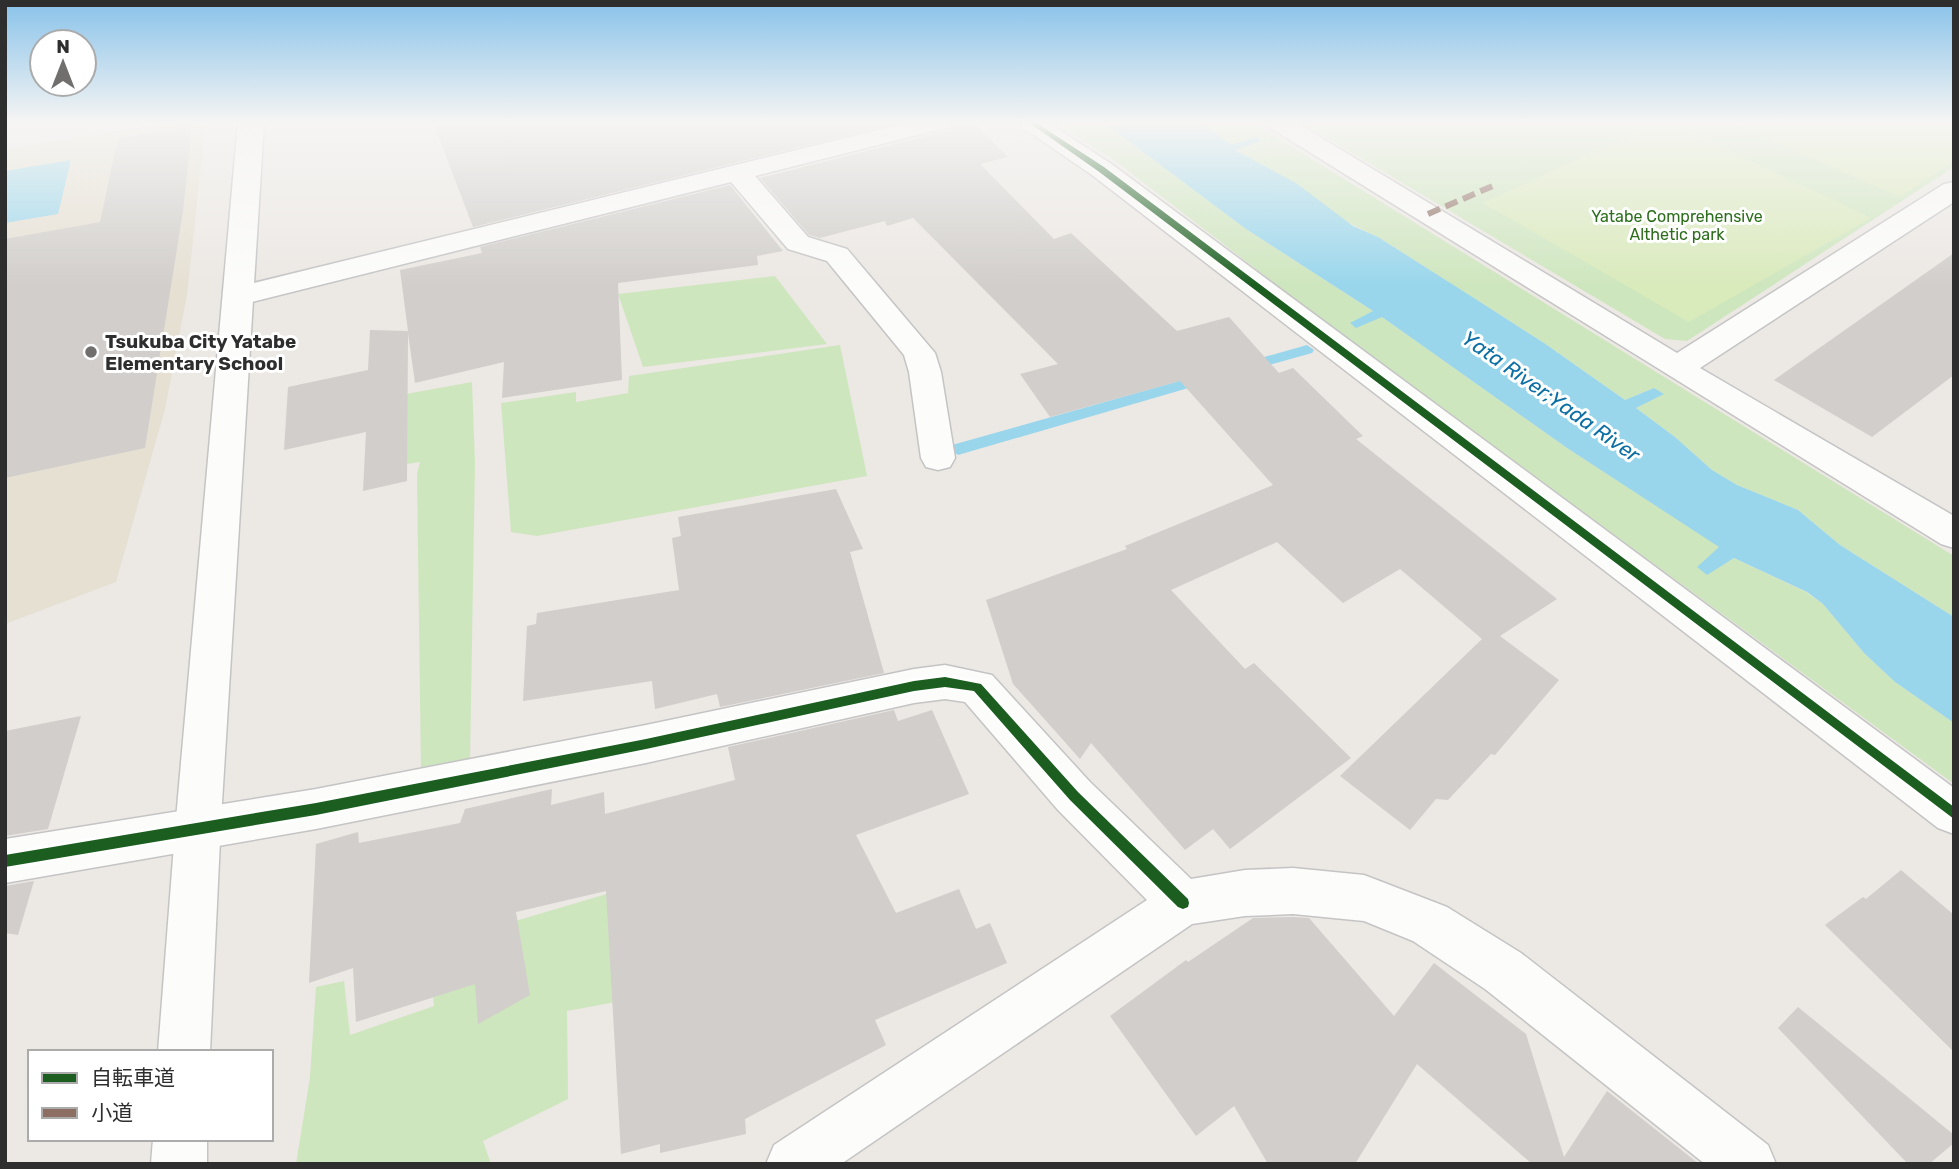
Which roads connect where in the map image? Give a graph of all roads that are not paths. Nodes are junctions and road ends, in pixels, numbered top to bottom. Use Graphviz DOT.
graph roads {
  1 [pos="248,177"];
  2 [pos="719,177"];
  3 [pos="741,177"];
  4 [pos="1111,177"];
  5 [pos="1367,177"];
  6 [pos="1954,190"];
  7 [pos="240,296"];
  8 [pos="1678,368"];
  9 [pos="938,458"];
  10 [pos="1954,534"];
  11 [pos="1954,814"];
  12 [pos="199,829"];
  13 [pos="5,861"];
  14 [pos="1183,903"];
  15 [pos="184,1050"];
  16 [pos="180,1141"];
  17 [pos="179,1164"];
  18 [pos="793,1164"];
  19 [pos="1749,1164"];
  1 -- 7 [label="street"];
  2 -- 7 [label="street"];
  3 -- 9 [label="street"];
  4 -- 11 [label="street"];
  5 -- 8 [label="street"];
  6 -- 8 [label="street"];
  7 -- 12 [label="street"];
  8 -- 10 [label="street"];
  12 -- 13 [label="street"];
  12 -- 14 [label="street"];
  12 -- 15 [label="street"];
  14 -- 18 [label="street"];
  14 -- 19 [label="street"];
  16 -- 17 [label="street"];
}
